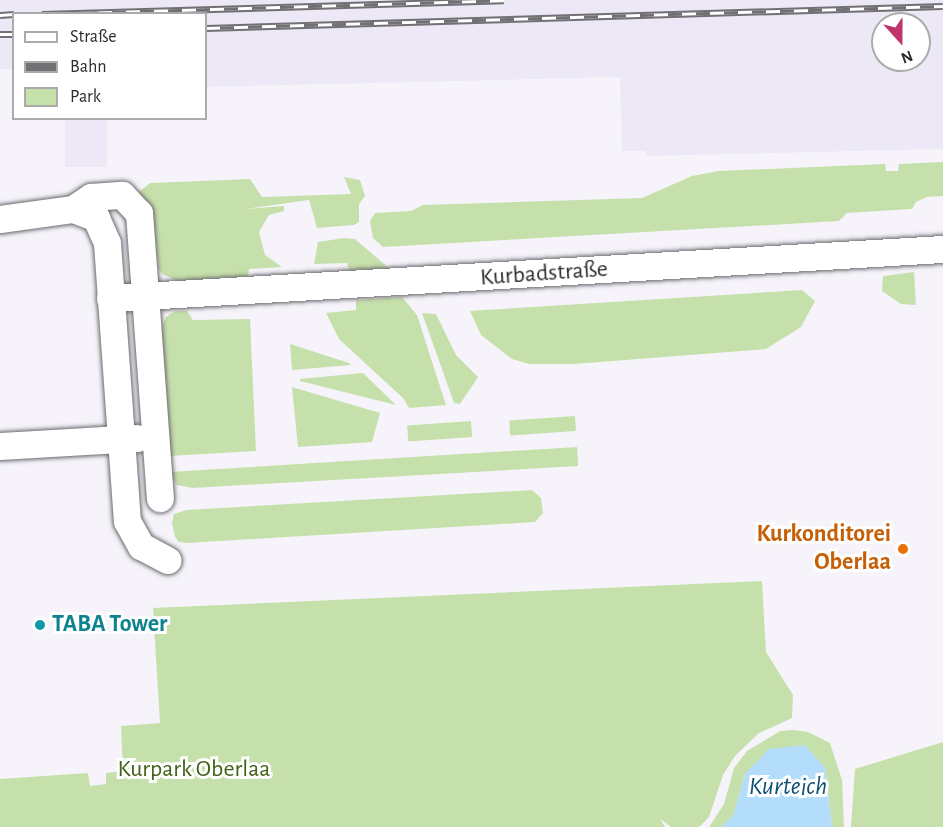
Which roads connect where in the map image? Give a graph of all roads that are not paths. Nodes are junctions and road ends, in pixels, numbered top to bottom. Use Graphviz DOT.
graph roads {
  1 [pos="73,209"];
  2 [pos="0,219"];
  3 [pos="943,249"];
  4 [pos="145,296"];
  5 [pos="110,298"];
  6 [pos="155,437"];
  7 [pos="120,439"];
  8 [pos="0,446"];
  9 [pos="160,498"];
  10 [pos="167,560"];
  1 -- 2 [label="street"];
  1 -- 4 [label="street"];
  1 -- 5 [label="street"];
  3 -- 4 [label="street, Kurbadstraße"];
  4 -- 5 [label="street, Kurbadstraße"];
  4 -- 6 [label="street"];
  5 -- 7 [label="street"];
  6 -- 7 [label="street"];
  6 -- 9 [label="street"];
  7 -- 8 [label="street"];
  7 -- 10 [label="street"];
}
